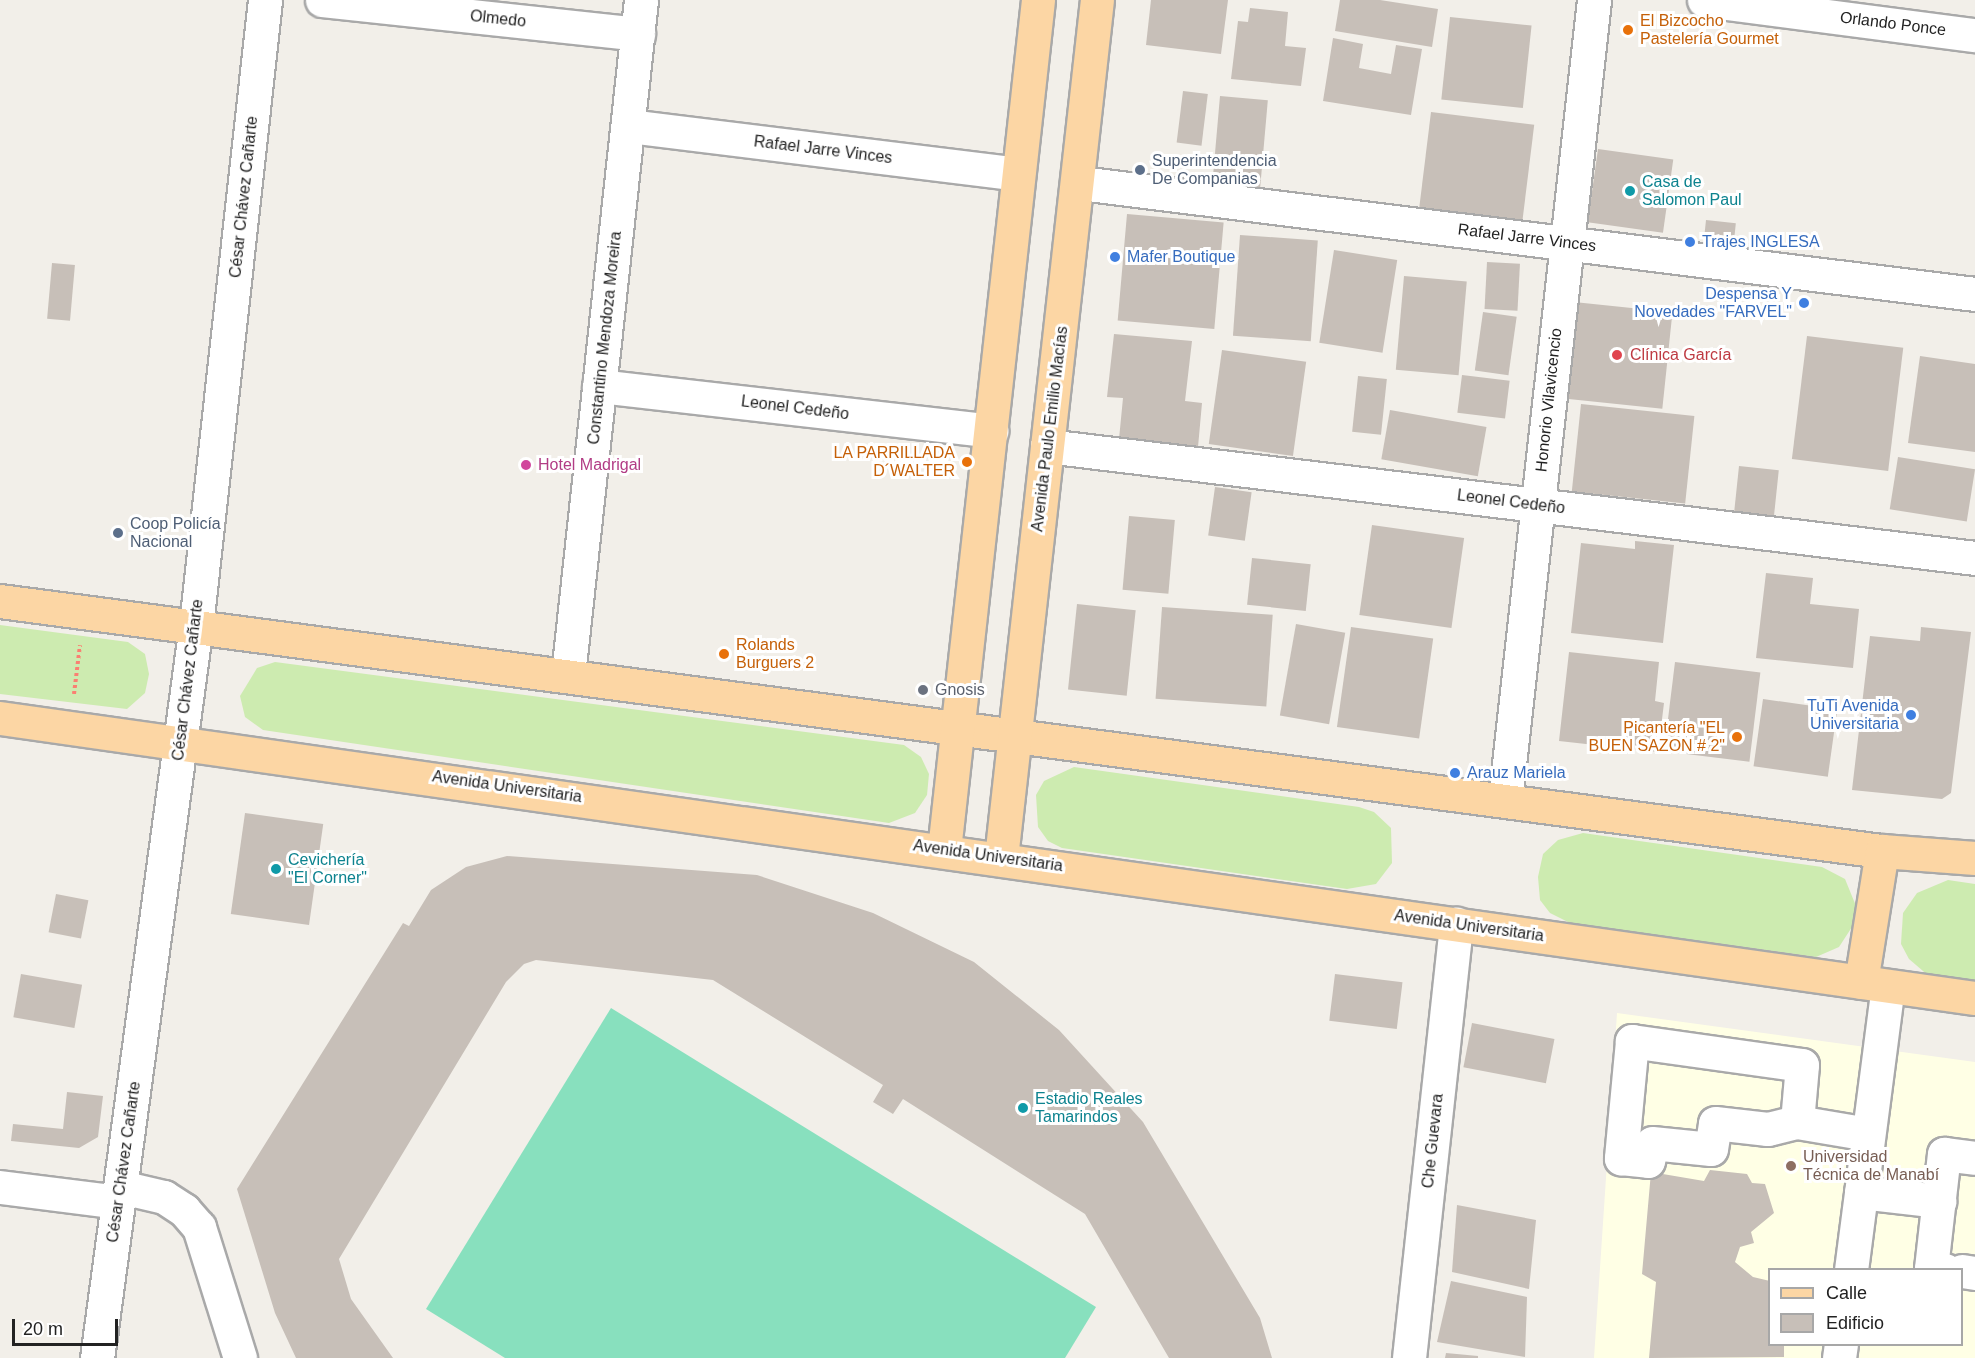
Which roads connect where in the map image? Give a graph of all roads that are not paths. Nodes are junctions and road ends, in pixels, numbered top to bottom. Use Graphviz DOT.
graph roads {
  1 [pos="266,0"];
  2 [pos="322,0"];
  3 [pos="641,0"];
  4 [pos="1038,0"];
  5 [pos="1097,0"];
  6 [pos="1594,0"];
  7 [pos="1704,0"];
  8 [pos="638,34"];
  9 [pos="1975,35"];
  10 [pos="628,126"];
  11 [pos="1018,174"];
  12 [pos="1080,183"];
  13 [pos="1567,243"];
  14 [pos="1975,294"];
  15 [pos="599,386"];
  16 [pos="991,431"];
  17 [pos="1047,446"];
  18 [pos="1538,505"];
  19 [pos="1975,558"];
  20 [pos="0,601"];
  21 [pos="196,625"];
  22 [pos="568,675"];
  23 [pos="1019,702"];
  24 [pos="961,712"];
  25 [pos="0,717"];
  26 [pos="1017,735"];
  27 [pos="180,740"];
  28 [pos="1504,801"];
  29 [pos="944,850"];
  30 [pos="1882,851"];
  31 [pos="1001,858"];
  32 [pos="1975,858"];
  33 [pos="1456,924"];
  34 [pos="1875,984"];
  35 [pos="1975,998"];
  36 [pos="1797,1122"];
  37 [pos="1868,1134"];
  38 [pos="1975,1158"];
  39 [pos="0,1188"];
  40 [pos="1861,1192"];
  41 [pos="119,1194"];
  42 [pos="1939,1201"];
  43 [pos="1851,1268"];
  44 [pos="1931,1268"];
  45 [pos="97,1358"];
  46 [pos="240,1358"];
  47 [pos="1409,1358"];
  1 -- 21 [label="street, César Chávez Cañarte"];
  2 -- 8 [label="street, Olmedo"];
  3 -- 8 [label="street, Constantino Mendoza Moreira"];
  4 -- 11 [label="main road"];
  5 -- 12 [label="main road, Avenida Paulo Emilio Macías"];
  6 -- 13 [label="street, Honorio Vilavicencio"];
  7 -- 9 [label="street, Orlando Ponce"];
  8 -- 10 [label="street, Constantino Mendoza Moreira"];
  10 -- 11 [label="street, Rafael Jarre Vinces"];
  10 -- 15 [label="street, Constantino Mendoza Moreira"];
  11 -- 16 [label="main road"];
  12 -- 13 [label="street, Rafael Jarre Vinces"];
  12 -- 17 [label="main road, Avenida Paulo Emilio Macías"];
  13 -- 14 [label="street, Rafael Jarre Vinces"];
  13 -- 18 [label="street, Honorio Vilavicencio"];
  15 -- 16 [label="street, Leonel Cedeño"];
  15 -- 22 [label="street, Constantino Mendoza Moreira"];
  16 -- 24 [label="main road"];
  17 -- 18 [label="street, Leonel Cedeño"];
  17 -- 23 [label="main road, Avenida Paulo Emilio Macías"];
  18 -- 19 [label="street, Leonel Cedeño"];
  18 -- 28 [label="street, Honorio Vilavicencio"];
  20 -- 21 [label="main road"];
  21 -- 22 [label="main road"];
  21 -- 27 [label="street, César Chávez Cañarte"];
  22 -- 24 [label="main road"];
  23 -- 24 [label="main road"];
  23 -- 26 [label="main road, Avenida Paulo Emilio Macías"];
  24 -- 26 [label="main road"];
  24 -- 29 [label="main road"];
  25 -- 27 [label="main road, Avenida Universitaria"];
  26 -- 28 [label="main road"];
  26 -- 31 [label="main road, Avenida Paulo Emilio Macías"];
  27 -- 29 [label="main road, Avenida Universitaria"];
  27 -- 41 [label="street, César Chávez Cañarte"];
  28 -- 30 [label="main road"];
  29 -- 31 [label="main road, Avenida Universitaria"];
  30 -- 32 [label="main road"];
  30 -- 34 [label="main road"];
  31 -- 33 [label="main road, Avenida Universitaria"];
  33 -- 34 [label="main road, Avenida Universitaria"];
  33 -- 47 [label="street, Che Guevara"];
  34 -- 35 [label="main road, Avenida Universitaria"];
  34 -- 37 [label="street"];
  36 -- 36 [label="street"];
  36 -- 37 [label="street"];
  37 -- 40 [label="street"];
  38 -- 42 [label="street"];
  39 -- 41 [label="street"];
  40 -- 42 [label="street"];
  40 -- 43 [label="street"];
  41 -- 45 [label="street, César Chávez Cañarte"];
  41 -- 46 [label="street"];
  42 -- 44 [label="street"];
}
